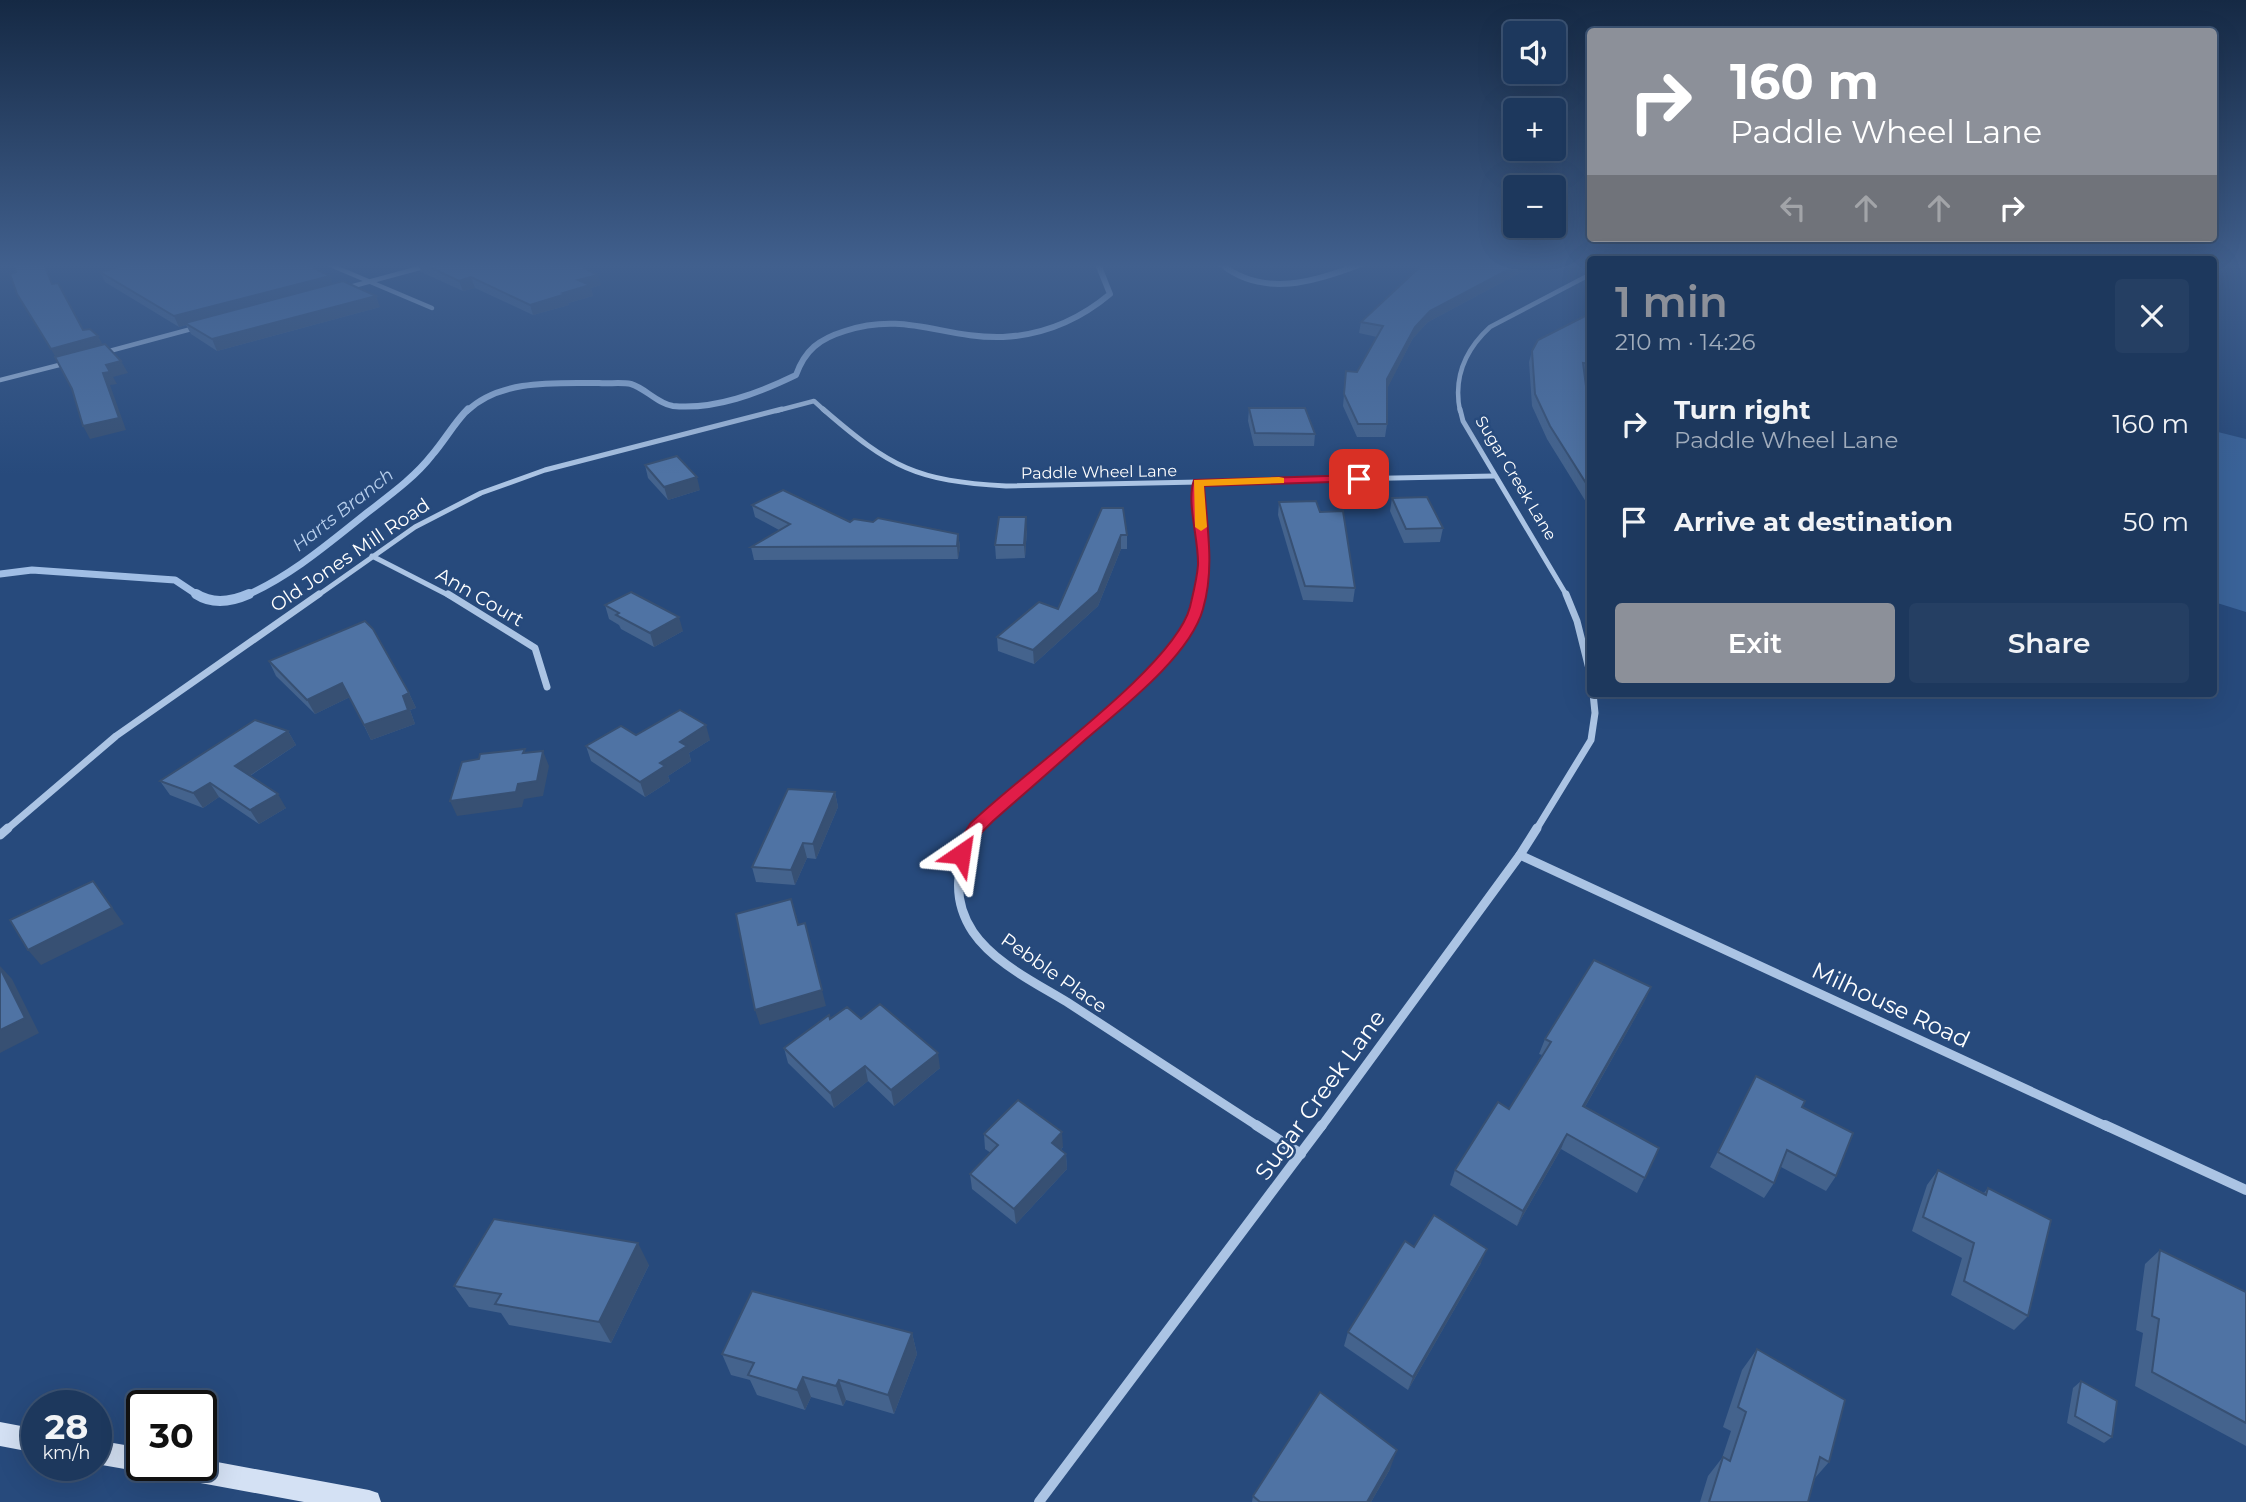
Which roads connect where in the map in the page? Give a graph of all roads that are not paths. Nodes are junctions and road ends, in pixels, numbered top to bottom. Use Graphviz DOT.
graph roads {
  1 [pos="173,334"];
  2 [pos="1481,334"];
  3 [pos="93,356"];
  4 [pos="79,359"];
  5 [pos="0,380"];
  6 [pos="814,401"];
  7 [pos="1494,475"];
  8 [pos="1198,482"];
  9 [pos="372,556"];
  10 [pos="1587,661"];
  11 [pos="547,687"];
  12 [pos="1593,697"];
  13 [pos="0,835"];
  14 [pos="1520,855"];
  15 [pos="1301,1154"];
  16 [pos="2246,1190"];
  17 [pos="0,1434"];
  18 [pos="21,1438"];
  19 [pos="217,1474"];
  20 [pos="369,1502"];
  21 [pos="1039,1502"];
  1 -- 3 [label="street"];
  2 -- 7 [label="street, Sugar Creek Lane"];
  4 -- 5 [label="street"];
  6 -- 8 [label="street, Paddle Wheel Lane"];
  6 -- 9 [label="street, Old Jones Mill Road"];
  7 -- 8 [label="street, Paddle Wheel Lane"];
  7 -- 10 [label="street, Sugar Creek Lane"];
  8 -- 15 [label="street, Pebble Place"];
  9 -- 11 [label="street, Ann Court"];
  9 -- 13 [label="street, Old Jones Mill Road"];
  12 -- 14 [label="street, Sugar Creek Lane"];
  14 -- 15 [label="street, Sugar Creek Lane"];
  14 -- 16 [label="street, Milhouse Road"];
  15 -- 21 [label="street, Sugar Creek Lane"];
  17 -- 18 [label="street"];
  19 -- 20 [label="street"];
}
